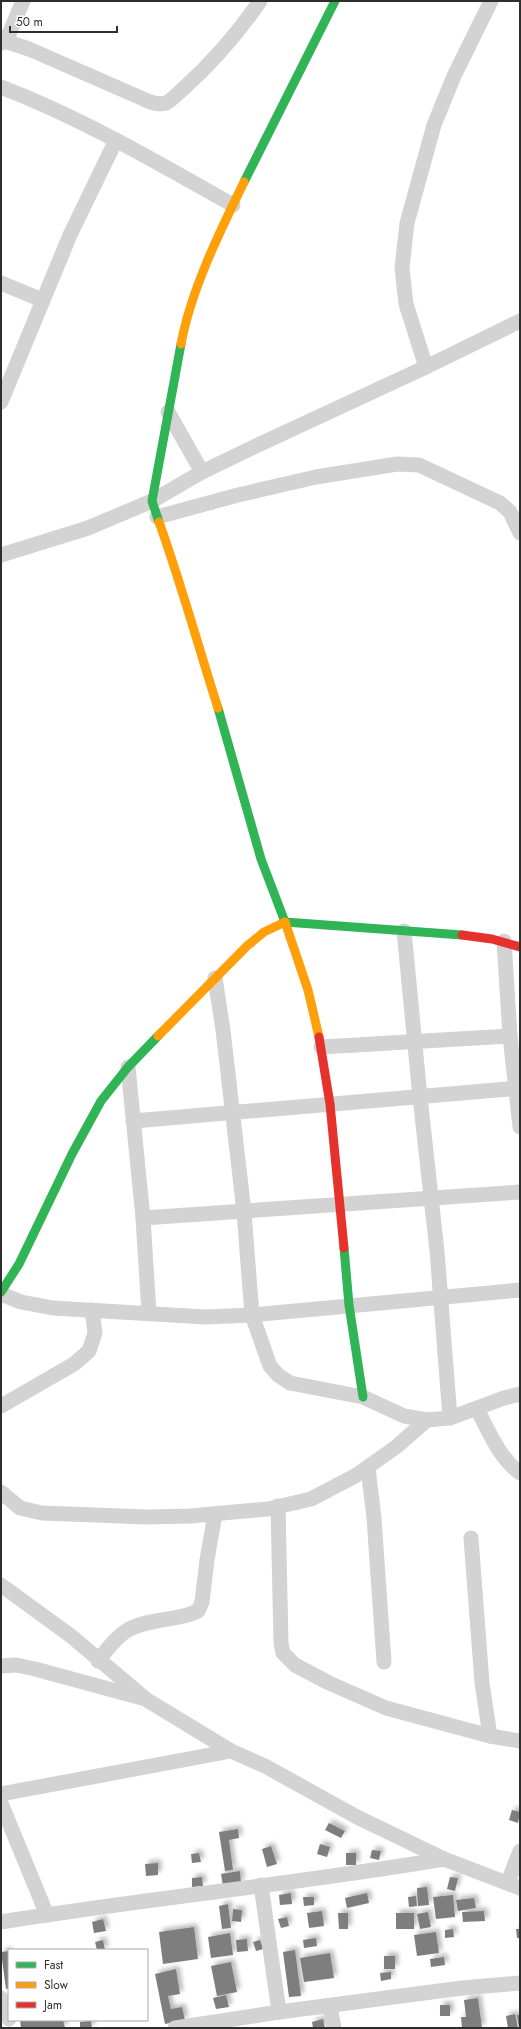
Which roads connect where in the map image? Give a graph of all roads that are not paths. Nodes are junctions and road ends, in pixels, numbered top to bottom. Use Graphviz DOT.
graph roads {
  1 [pos="23,1"];
  2 [pos="260,1"];
  3 [pos="335,1"];
  4 [pos="491,1"];
  5 [pos="3,41"];
  6 [pos="1,87"];
  7 [pos="116,140"];
  8 [pos="233,205"];
  9 [pos="1,283"];
  10 [pos="42,300"];
  11 [pos="520,321"];
  12 [pos="426,367"];
  13 [pos="1,402"];
  14 [pos="168,412"];
  15 [pos="202,472"];
  16 [pos="152,501"];
  17 [pos="157,517"];
  18 [pos="520,533"];
  19 [pos="1,555"];
  20 [pos="285,922"];
  21 [pos="404,931"];
  22 [pos="504,941"];
  23 [pos="520,947"];
  24 [pos="215,978"];
  25 [pos="510,1036"];
  26 [pos="414,1042"];
  27 [pos="321,1047"];
  28 [pos="128,1067"];
  29 [pos="518,1088"];
  30 [pos="420,1097"];
  31 [pos="330,1104"];
  32 [pos="232,1113"];
  33 [pos="133,1121"];
  34 [pos="520,1126"];
  35 [pos="520,1192"];
  36 [pos="432,1199"];
  37 [pos="340,1204"];
  38 [pos="244,1212"];
  39 [pos="143,1218"];
  40 [pos="520,1290"];
  41 [pos="1,1293"];
  42 [pos="442,1298"];
  43 [pos="348,1305"];
  44 [pos="92,1310"];
  45 [pos="149,1313"];
  46 [pos="252,1316"];
  47 [pos="520,1394"];
  48 [pos="363,1397"];
  49 [pos="1,1406"];
  50 [pos="476,1409"];
  51 [pos="450,1418"];
  52 [pos="427,1420"];
  53 [pos="368,1468"];
  54 [pos="520,1473"];
  55 [pos="1,1492"];
  56 [pos="278,1506"];
  57 [pos="215,1514"];
  58 [pos="472,1538"];
  59 [pos="1,1585"];
  60 [pos="98,1661"];
  61 [pos="384,1662"];
  62 [pos="1,1666"];
  63 [pos="147,1700"];
  64 [pos="490,1736"];
  65 [pos="520,1741"];
  66 [pos="231,1751"];
  67 [pos="1,1794"];
  68 [pos="1,1803"];
  69 [pos="520,1851"];
  70 [pos="444,1859"];
  71 [pos="261,1885"];
  72 [pos="514,1885"];
  73 [pos="47,1915"];
  74 [pos="1,1922"];
  75 [pos="520,1983"];
  76 [pos="1,1998"];
  77 [pos="330,2006"];
  78 [pos="279,2012"];
  79 [pos="8,2016"];
  80 [pos="175,2028"];
  81 [pos="334,2028"];
  1 -- 5 [label="street"];
  2 -- 5 [label="street"];
  3 -- 8 [label="street"];
  4 -- 12 [label="street"];
  6 -- 7 [label="street"];
  7 -- 8 [label="street"];
  7 -- 10 [label="street"];
  8 -- 14 [label="street"];
  9 -- 10 [label="street"];
  10 -- 13 [label="street"];
  11 -- 12 [label="street"];
  12 -- 15 [label="street"];
  14 -- 15 [label="street"];
  14 -- 16 [label="street"];
  15 -- 16 [label="street"];
  16 -- 17 [label="street"];
  16 -- 19 [label="street"];
  17 -- 18 [label="street"];
  17 -- 20 [label="street"];
  20 -- 21 [label="street"];
  20 -- 24 [label="street"];
  20 -- 27 [label="street"];
  21 -- 22 [label="street"];
  21 -- 26 [label="street"];
  22 -- 23 [label="street"];
  22 -- 25 [label="street"];
  24 -- 28 [label="street"];
  24 -- 32 [label="street"];
  25 -- 26 [label="street"];
  25 -- 29 [label="street"];
  26 -- 27 [label="street"];
  26 -- 30 [label="street"];
  27 -- 31 [label="street"];
  28 -- 33 [label="street"];
  28 -- 41 [label="street"];
  29 -- 30 [label="street"];
  29 -- 34 [label="street"];
  30 -- 31 [label="street"];
  30 -- 36 [label="street"];
  31 -- 32 [label="street"];
  31 -- 37 [label="street"];
  32 -- 33 [label="street"];
  32 -- 38 [label="street"];
  33 -- 39 [label="street"];
  35 -- 36 [label="street"];
  36 -- 37 [label="street"];
  36 -- 42 [label="street"];
  37 -- 38 [label="street"];
  37 -- 43 [label="street"];
  38 -- 39 [label="street"];
  38 -- 46 [label="street"];
  39 -- 45 [label="street"];
  40 -- 42 [label="street"];
  41 -- 44 [label="street"];
  42 -- 43 [label="street"];
  42 -- 51 [label="street"];
  43 -- 46 [label="street"];
  43 -- 48 [label="street"];
  44 -- 45 [label="street"];
  44 -- 49 [label="street"];
  45 -- 46 [label="street"];
  46 -- 48 [label="street"];
  47 -- 50 [label="street"];
  48 -- 52 [label="street"];
  50 -- 51 [label="street"];
  50 -- 54 [label="street"];
  51 -- 52 [label="street"];
  52 -- 53 [label="street"];
  53 -- 56 [label="street"];
  53 -- 61 [label="street"];
  55 -- 57 [label="street"];
  56 -- 57 [label="street"];
  56 -- 64 [label="street"];
  57 -- 60 [label="street"];
  58 -- 64 [label="street"];
  59 -- 60 [label="street"];
  60 -- 63 [label="street"];
  62 -- 63 [label="street"];
  63 -- 66 [label="street"];
  64 -- 65 [label="street"];
  66 -- 67 [label="street"];
  66 -- 70 [label="street"];
  68 -- 73 [label="street"];
  69 -- 72 [label="street"];
  70 -- 71 [label="street"];
  70 -- 72 [label="street"];
  71 -- 73 [label="street"];
  71 -- 78 [label="street"];
  73 -- 74 [label="street"];
  75 -- 77 [label="street"];
  76 -- 79 [label="street"];
  77 -- 78 [label="street"];
  77 -- 81 [label="street"];
  78 -- 80 [label="street"];
}
